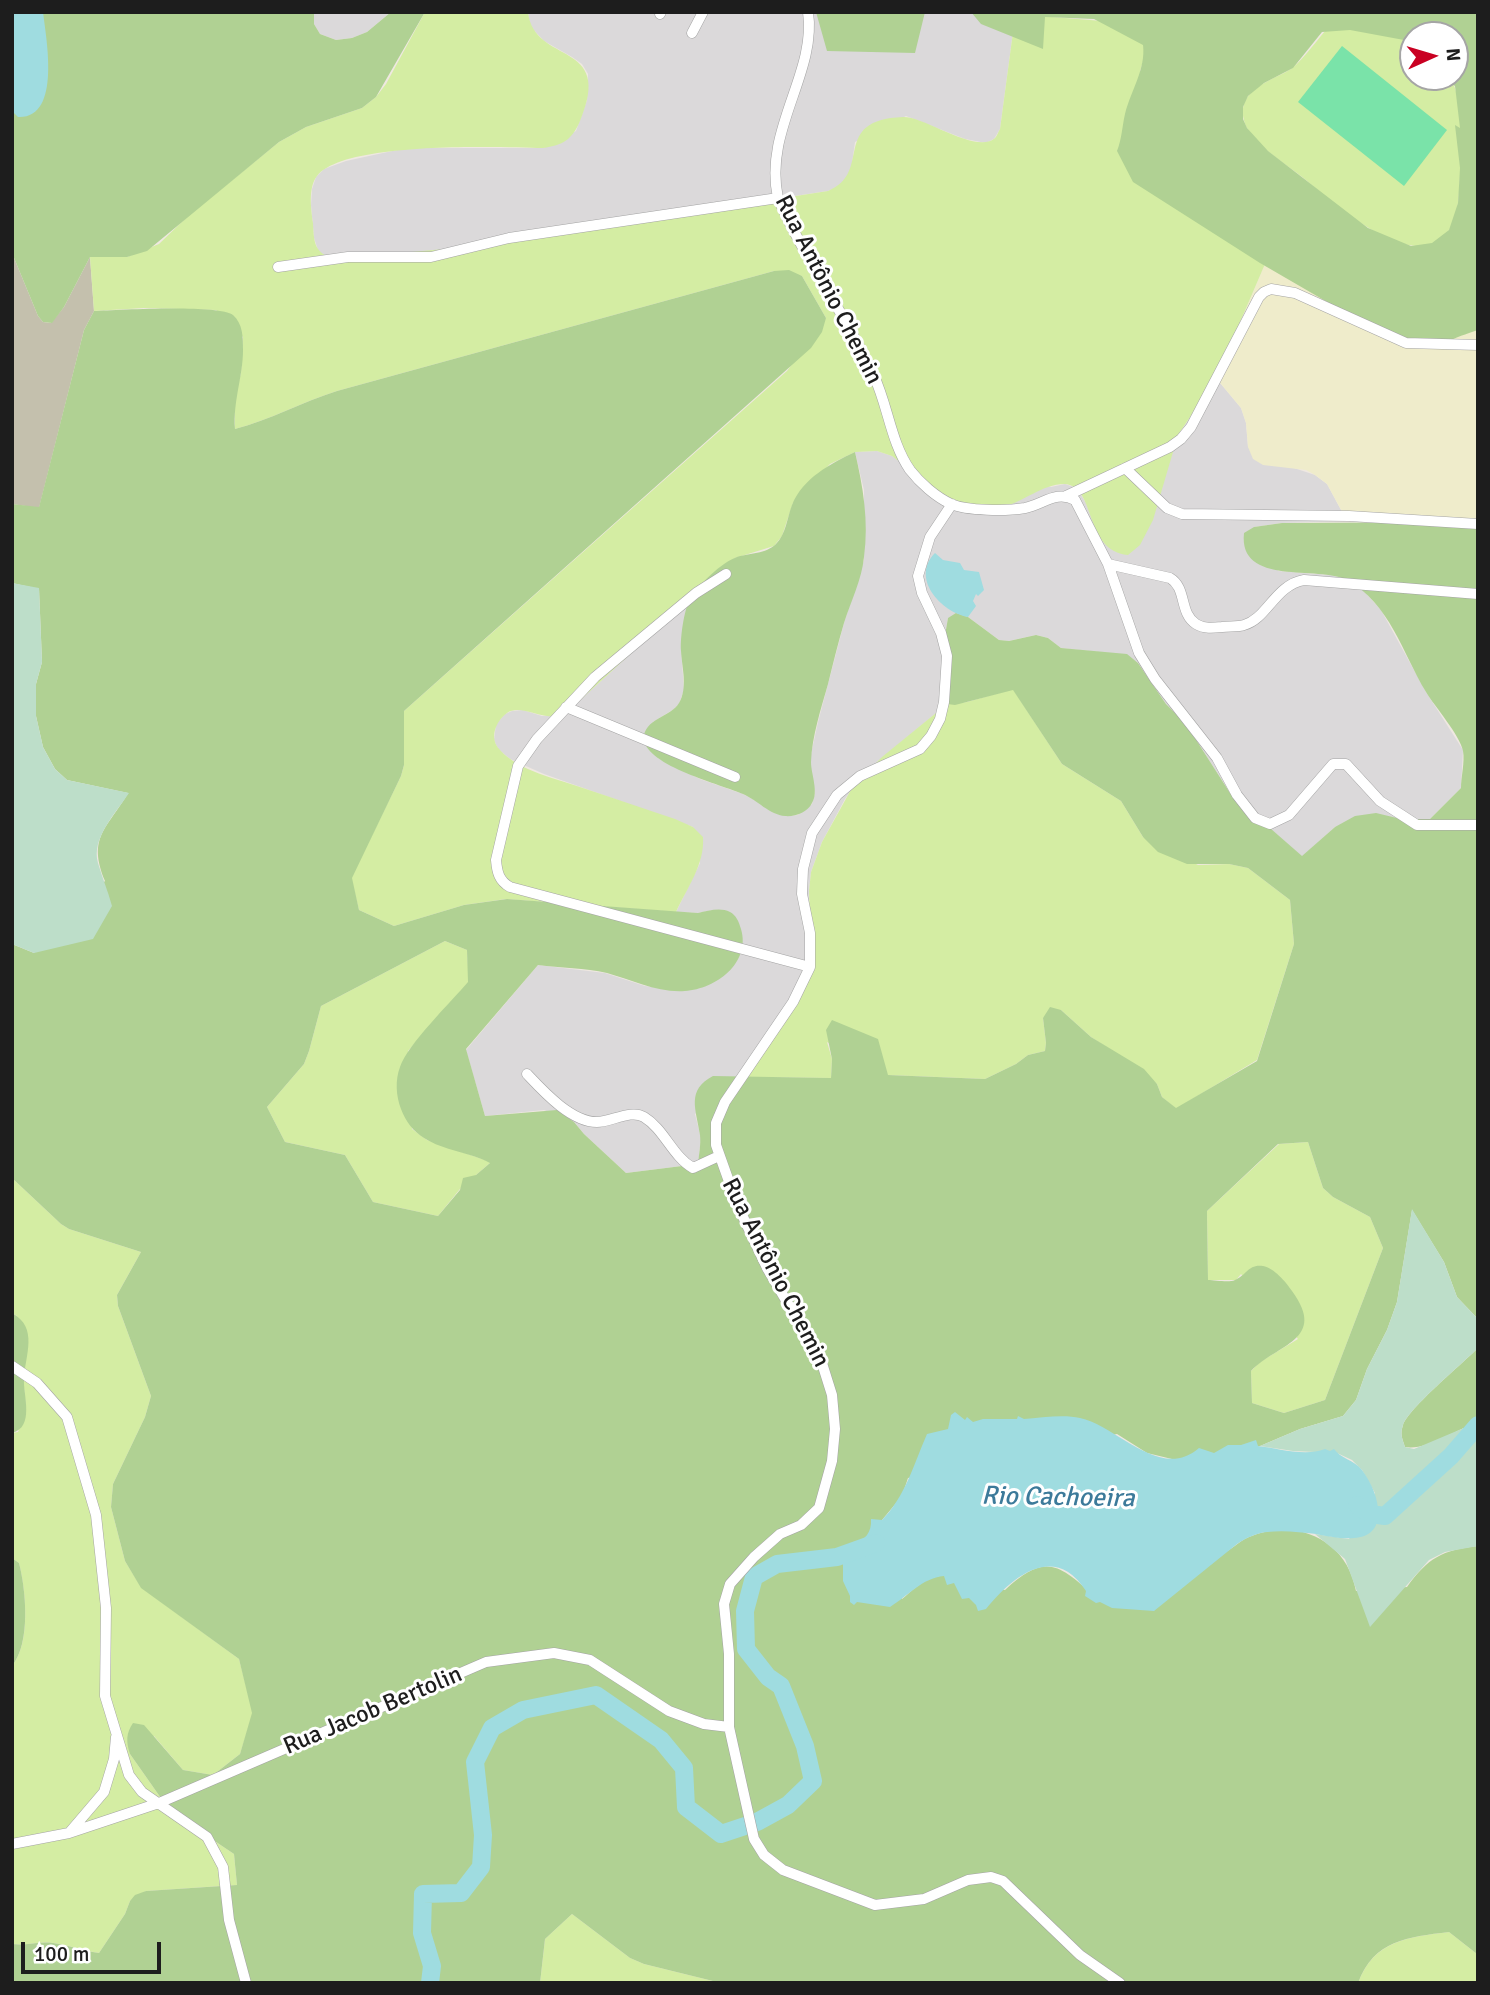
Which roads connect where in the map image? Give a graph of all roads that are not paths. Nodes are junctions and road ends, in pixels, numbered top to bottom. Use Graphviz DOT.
graph roads {
  1 [pos="703,12"];
  2 [pos="808,12"];
  3 [pos="692,33"];
  4 [pos="778,198"];
  5 [pos="278,267"];
  6 [pos="1478,345"];
  7 [pos="1125,468"];
  8 [pos="1066,496"];
  9 [pos="952,505"];
  10 [pos="1478,524"];
  11 [pos="1108,564"];
  12 [pos="726,574"];
  13 [pos="1478,594"];
  14 [pos="566,707"];
  15 [pos="734,777"];
  16 [pos="1478,824"];
  17 [pos="810,967"];
  18 [pos="527,1074"];
  19 [pos="719,1156"];
  20 [pos="12,1366"];
  21 [pos="729,1727"];
  22 [pos="117,1733"];
  23 [pos="159,1803"];
  24 [pos="69,1833"];
  25 [pos="12,1844"];
  26 [pos="246,1983"];
  27 [pos="1119,1983"];
  1 -- 3 [label="street"];
  2 -- 4 [label="street, Rua Antônio Chemin"];
  4 -- 5 [label="street"];
  4 -- 9 [label="street, Rua Antônio Chemin"];
  6 -- 7 [label="street, Rua Antônio Chemin"];
  7 -- 8 [label="street, Rua Antônio Chemin"];
  7 -- 10 [label="street"];
  8 -- 9 [label="street, Rua Antônio Chemin"];
  8 -- 11 [label="street"];
  9 -- 17 [label="street, Rua Antônio Chemin"];
  11 -- 13 [label="street"];
  11 -- 16 [label="street"];
  12 -- 14 [label="street"];
  14 -- 15 [label="street"];
  14 -- 17 [label="street"];
  17 -- 19 [label="street, Rua Antônio Chemin"];
  18 -- 19 [label="street"];
  19 -- 21 [label="street, Rua Antônio Chemin"];
  20 -- 22 [label="street"];
  21 -- 23 [label="street, Rua Jacob Bertolin"];
  21 -- 27 [label="street, Rua Antônio Chemin"];
  22 -- 23 [label="street"];
  22 -- 24 [label="street"];
  23 -- 24 [label="street, Rua Jacob Bertolin"];
  23 -- 26 [label="street"];
  24 -- 25 [label="street, Rua Jacob Bertolin"];
}
